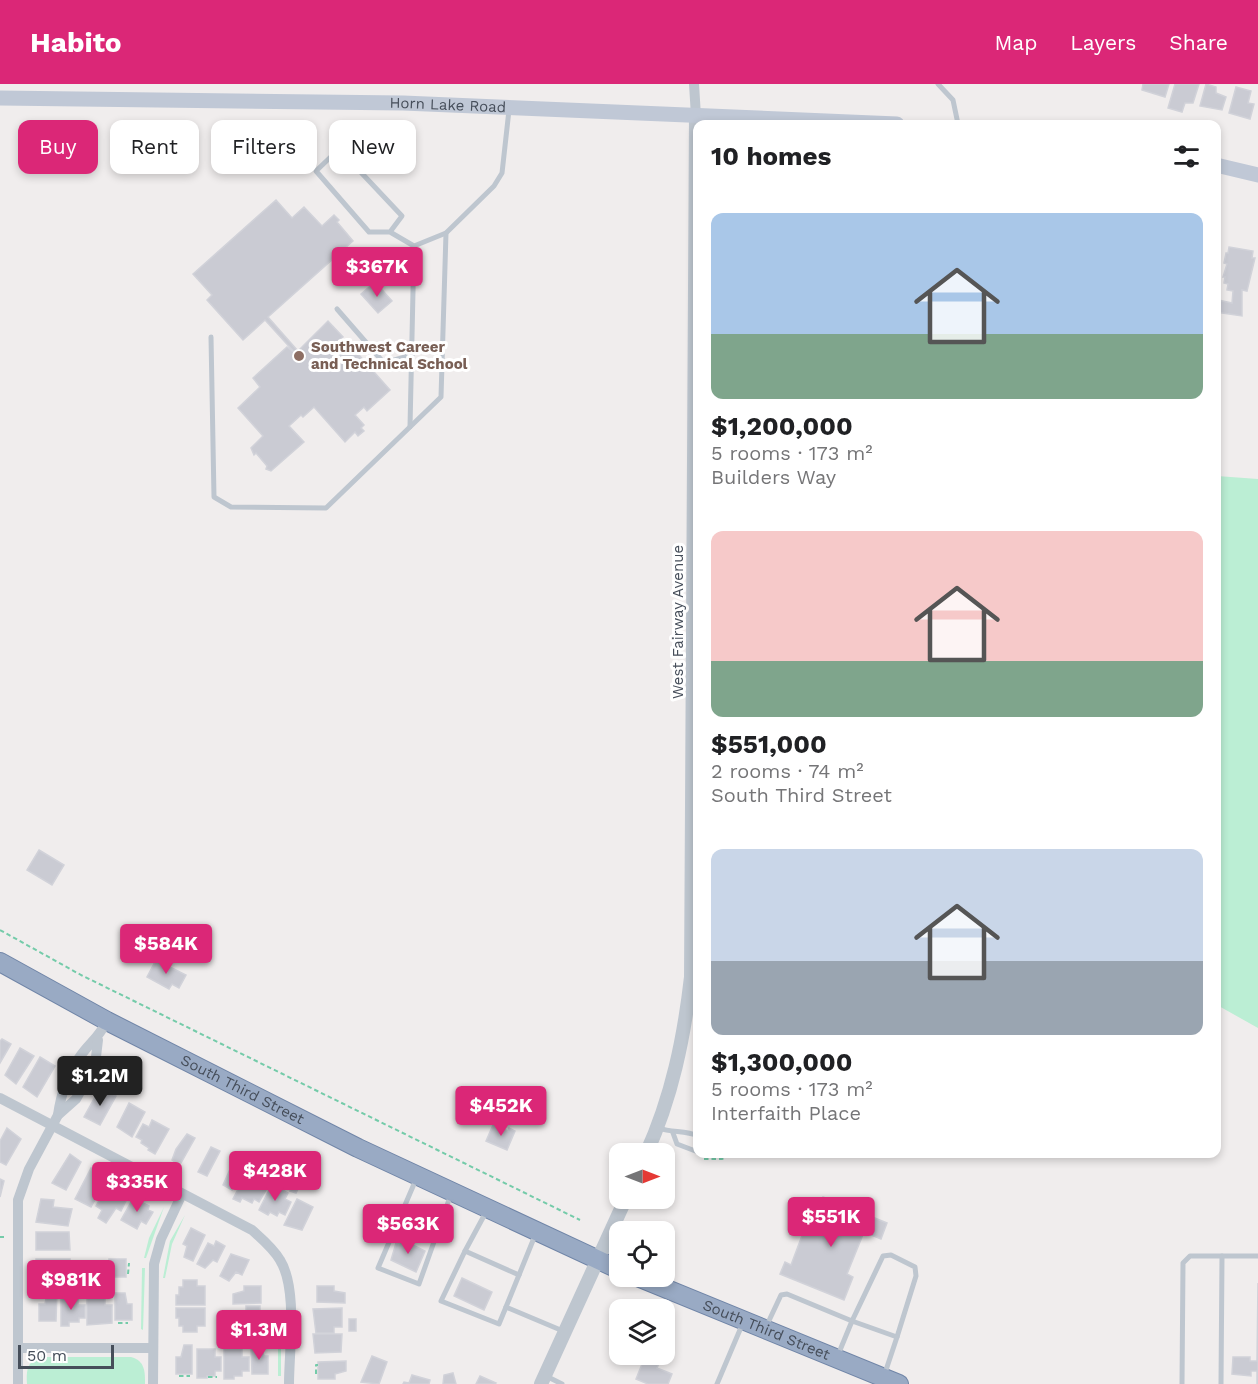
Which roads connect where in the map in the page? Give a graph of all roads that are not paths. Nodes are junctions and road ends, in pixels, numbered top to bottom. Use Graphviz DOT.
graph roads {
  1 [pos="694,84"];
  2 [pos="938,84"];
  3 [pos="0,99"];
  4 [pos="509,109"];
  5 [pos="696,116"];
  6 [pos="696,120"];
  7 [pos="796,120"];
  8 [pos="956,120"];
  9 [pos="1221,166"];
  10 [pos="1258,175"];
  11 [pos="390,232"];
  12 [pos="446,233"];
  13 [pos="414,246"];
  14 [pos="337,309"];
  15 [pos="211,337"];
  16 [pos="412,355"];
  17 [pos="410,427"];
  18 [pos="693,782"];
  19 [pos="0,962"];
  20 [pos="107,1021"];
  21 [pos="98,1040"];
  22 [pos="0,1098"];
  23 [pos="58,1114"];
  24 [pos="52,1125"];
  25 [pos="658,1127"];
  26 [pos="673,1133"];
  27 [pos="693,1134"];
  28 [pos="651,1143"];
  29 [pos="693,1150"];
  30 [pos="418,1176"];
  31 [pos="452,1192"];
  32 [pos="182,1194"];
  33 [pos="487,1209"];
  34 [pos="621,1209"];
  35 [pos="536,1232"];
  36 [pos="465,1251"];
  37 [pos="1222,1256"];
  38 [pos="1258,1256"];
  39 [pos="597,1260"];
  40 [pos="609,1265"];
  41 [pos="519,1275"];
  42 [pos="661,1287"];
  43 [pos="507,1307"];
  44 [pos="852,1321"];
  45 [pos="743,1322"];
  46 [pos="565,1331"];
  47 [pos="764,1331"];
  48 [pos="897,1337"];
  49 [pos="18,1348"];
  50 [pos="153,1348"];
  51 [pos="836,1360"];
  52 [pos="543,1380"];
  53 [pos="891,1381"];
  54 [pos="18,1384"];
  55 [pos="153,1384"];
  56 [pos="289,1384"];
  57 [pos="562,1384"];
  58 [pos="717,1384"];
  59 [pos="1182,1384"];
  60 [pos="1221,1384"];
  1 -- 5 [label="street, West Fairway Avenue"];
  2 -- 8 [label="lane"];
  3 -- 4 [label="main road, Horn Lake Road"];
  4 -- 5 [label="main road, Horn Lake Road"];
  4 -- 12 [label="lane"];
  5 -- 6 [label="street, West Fairway Avenue"];
  5 -- 7 [label="main road, Horn Lake Road"];
  9 -- 10 [label="main road"];
  11 -- 11 [label="lane"];
  11 -- 13 [label="lane"];
  12 -- 13 [label="lane"];
  12 -- 17 [label="lane"];
  13 -- 16 [label="lane"];
  14 -- 16 [label="lane"];
  15 -- 17 [label="lane"];
  16 -- 17 [label="lane"];
  18 -- 25 [label="street, West Fairway Avenue"];
  19 -- 20 [label="highway, South Third Street"];
  20 -- 21 [label="street"];
  20 -- 30 [label="highway, South Third Street"];
  21 -- 23 [label="street"];
  21 -- 23 [label="street"];
  22 -- 24 [label="street"];
  23 -- 24 [label="street"];
  24 -- 32 [label="street"];
  24 -- 49 [label="street"];
  25 -- 26 [label="lane"];
  25 -- 28 [label="street, West Fairway Avenue"];
  26 -- 27 [label="lane"];
  26 -- 29 [label="lane"];
  30 -- 31 [label="highway, South Third Street"];
  30 -- 31 [label="lane"];
  31 -- 33 [label="highway, South Third Street"];
  32 -- 50 [label="street"];
  32 -- 56 [label="street"];
  33 -- 35 [label="highway, South Third Street"];
  33 -- 36 [label="lane"];
  34 -- 39 [label="street"];
  35 -- 39 [label="highway, South Third Street"];
  35 -- 41 [label="lane"];
  36 -- 41 [label="lane"];
  36 -- 43 [label="lane"];
  37 -- 38 [label="lane"];
  37 -- 59 [label="lane"];
  37 -- 60 [label="lane"];
  39 -- 40 [label="highway, South Third Street"];
  39 -- 46 [label="street"];
  41 -- 43 [label="lane"];
  42 -- 45 [label="highway, South Third Street"];
  43 -- 46 [label="lane"];
  44 -- 47 [label="lane"];
  44 -- 48 [label="lane"];
  44 -- 48 [label="lane"];
  44 -- 51 [label="lane"];
  45 -- 47 [label="highway, South Third Street"];
  45 -- 58 [label="lane"];
  46 -- 52 [label="street"];
  47 -- 51 [label="highway, South Third Street"];
  48 -- 53 [label="lane"];
  49 -- 50 [label="street"];
  49 -- 54 [label="street"];
  50 -- 55 [label="street"];
  51 -- 53 [label="highway, South Third Street"];
  52 -- 57 [label="lane"];
}
